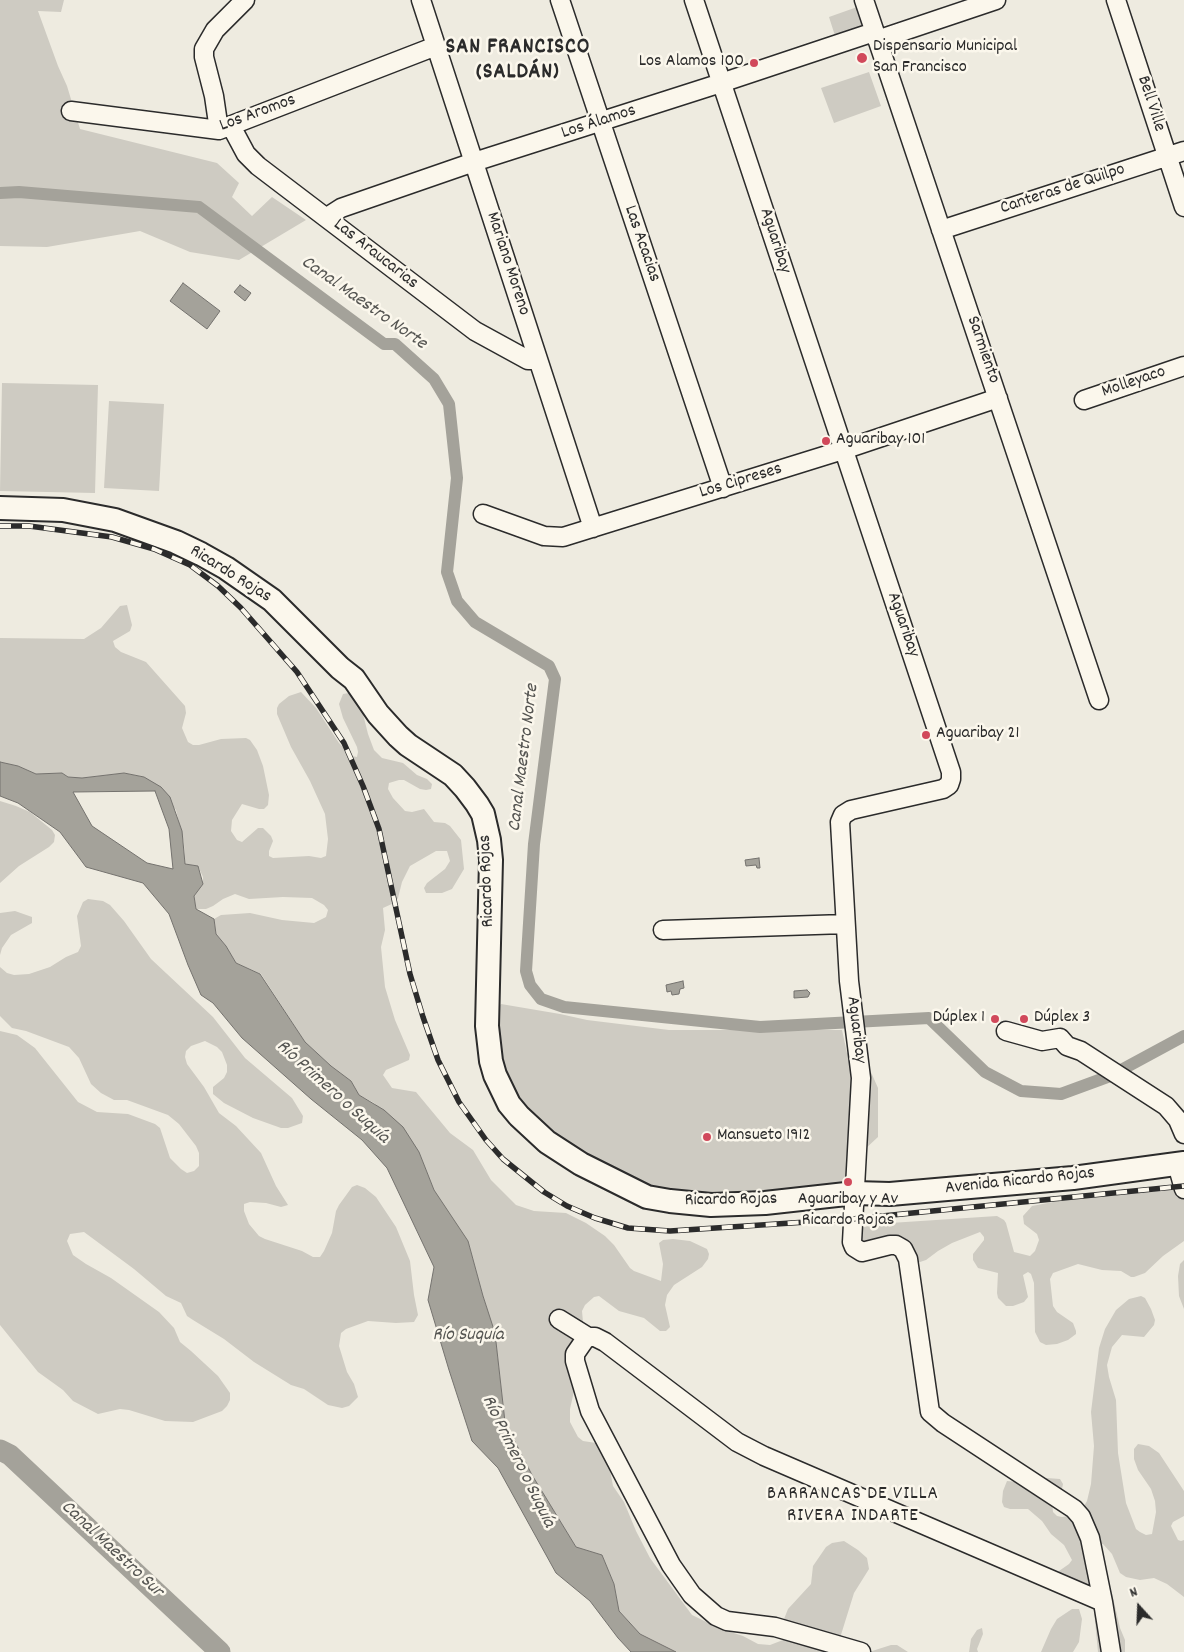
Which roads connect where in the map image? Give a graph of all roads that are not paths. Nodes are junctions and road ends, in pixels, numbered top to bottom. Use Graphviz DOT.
graph roads {
  1 [pos="244,0"];
  2 [pos="421,0"];
  3 [pos="560,0"];
  4 [pos="694,0"];
  5 [pos="864,0"];
  6 [pos="996,0"];
  7 [pos="1116,0"];
  8 [pos="876,36"];
  9 [pos="436,46"];
  10 [pos="721,83"];
  11 [pos="71,111"];
  12 [pos="600,123"];
  13 [pos="225,128"];
  14 [pos="1184,151"];
  15 [pos="1167,156"];
  16 [pos="474,162"];
  17 [pos="1184,207"];
  18 [pos="327,217"];
  19 [pos="941,230"];
  20 [pos="538,360"];
  21 [pos="1184,366"];
  22 [pos="998,398"];
  23 [pos="1084,400"];
  24 [pos="843,450"];
  25 [pos="723,488"];
  26 [pos="0,508"];
  27 [pos="483,514"];
  28 [pos="593,528"];
  29 [pos="1100,700"];
  30 [pos="845,924"];
  31 [pos="663,930"];
  32 [pos="1006,1031"];
  33 [pos="1184,1134"];
  34 [pos="1180,1164"];
  35 [pos="1184,1189"];
  36 [pos="855,1193"];
  37 [pos="559,1319"];
  38 [pos="588,1338"];
  39 [pos="1103,1602"];
  40 [pos="861,1652"];
  41 [pos="1112,1652"];
  1 -- 13 [label="street, Las Araucarias"];
  2 -- 9 [label="street, Mariano Moreno"];
  3 -- 12 [label="street, Las Acacias"];
  4 -- 10 [label="street, Aguaribay"];
  5 -- 8 [label="street, Sarmiento"];
  6 -- 8 [label="street, Los Álamos"];
  7 -- 15 [label="street, Bell Ville"];
  8 -- 10 [label="street, Los Álamos"];
  8 -- 19 [label="street, Sarmiento"];
  9 -- 13 [label="street, Los Aromos"];
  9 -- 16 [label="street, Mariano Moreno"];
  10 -- 12 [label="street, Los Álamos"];
  10 -- 24 [label="street, Aguaribay"];
  11 -- 13 [label="street, Los Aromos"];
  12 -- 16 [label="street, Los Álamos"];
  12 -- 25 [label="street, Las Acacias"];
  13 -- 18 [label="street, Las Araucarias"];
  14 -- 15 [label="street, Canteras de Quilpo"];
  15 -- 17 [label="street, Bell Ville"];
  15 -- 19 [label="street, Canteras de Quilpo"];
  16 -- 18 [label="street, Los Álamos"];
  16 -- 20 [label="street, Mariano Moreno"];
  18 -- 20 [label="street, Las Araucarias"];
  19 -- 22 [label="street, Sarmiento"];
  20 -- 28 [label="street, Mariano Moreno"];
  21 -- 23 [label="street, Molleyaco"];
  22 -- 24 [label="street, Los Cipreses"];
  22 -- 29 [label="street, Sarmiento"];
  24 -- 25 [label="street, Los Cipreses"];
  24 -- 30 [label="street, Aguaribay"];
  25 -- 28 [label="street, Los Cipreses"];
  26 -- 36 [label="main road, Ricardo Rojas"];
  27 -- 28 [label="street, Los Cipreses"];
  30 -- 31 [label="street"];
  30 -- 36 [label="street, Aguaribay"];
  32 -- 33 [label="street"];
  34 -- 35 [label="street"];
  34 -- 36 [label="main road, Avenida Ricardo Rojas"];
  36 -- 39 [label="street, Aguaribay"];
  37 -- 38 [label="street"];
  38 -- 39 [label="street"];
  38 -- 40 [label="street"];
  39 -- 41 [label="street"];
}
